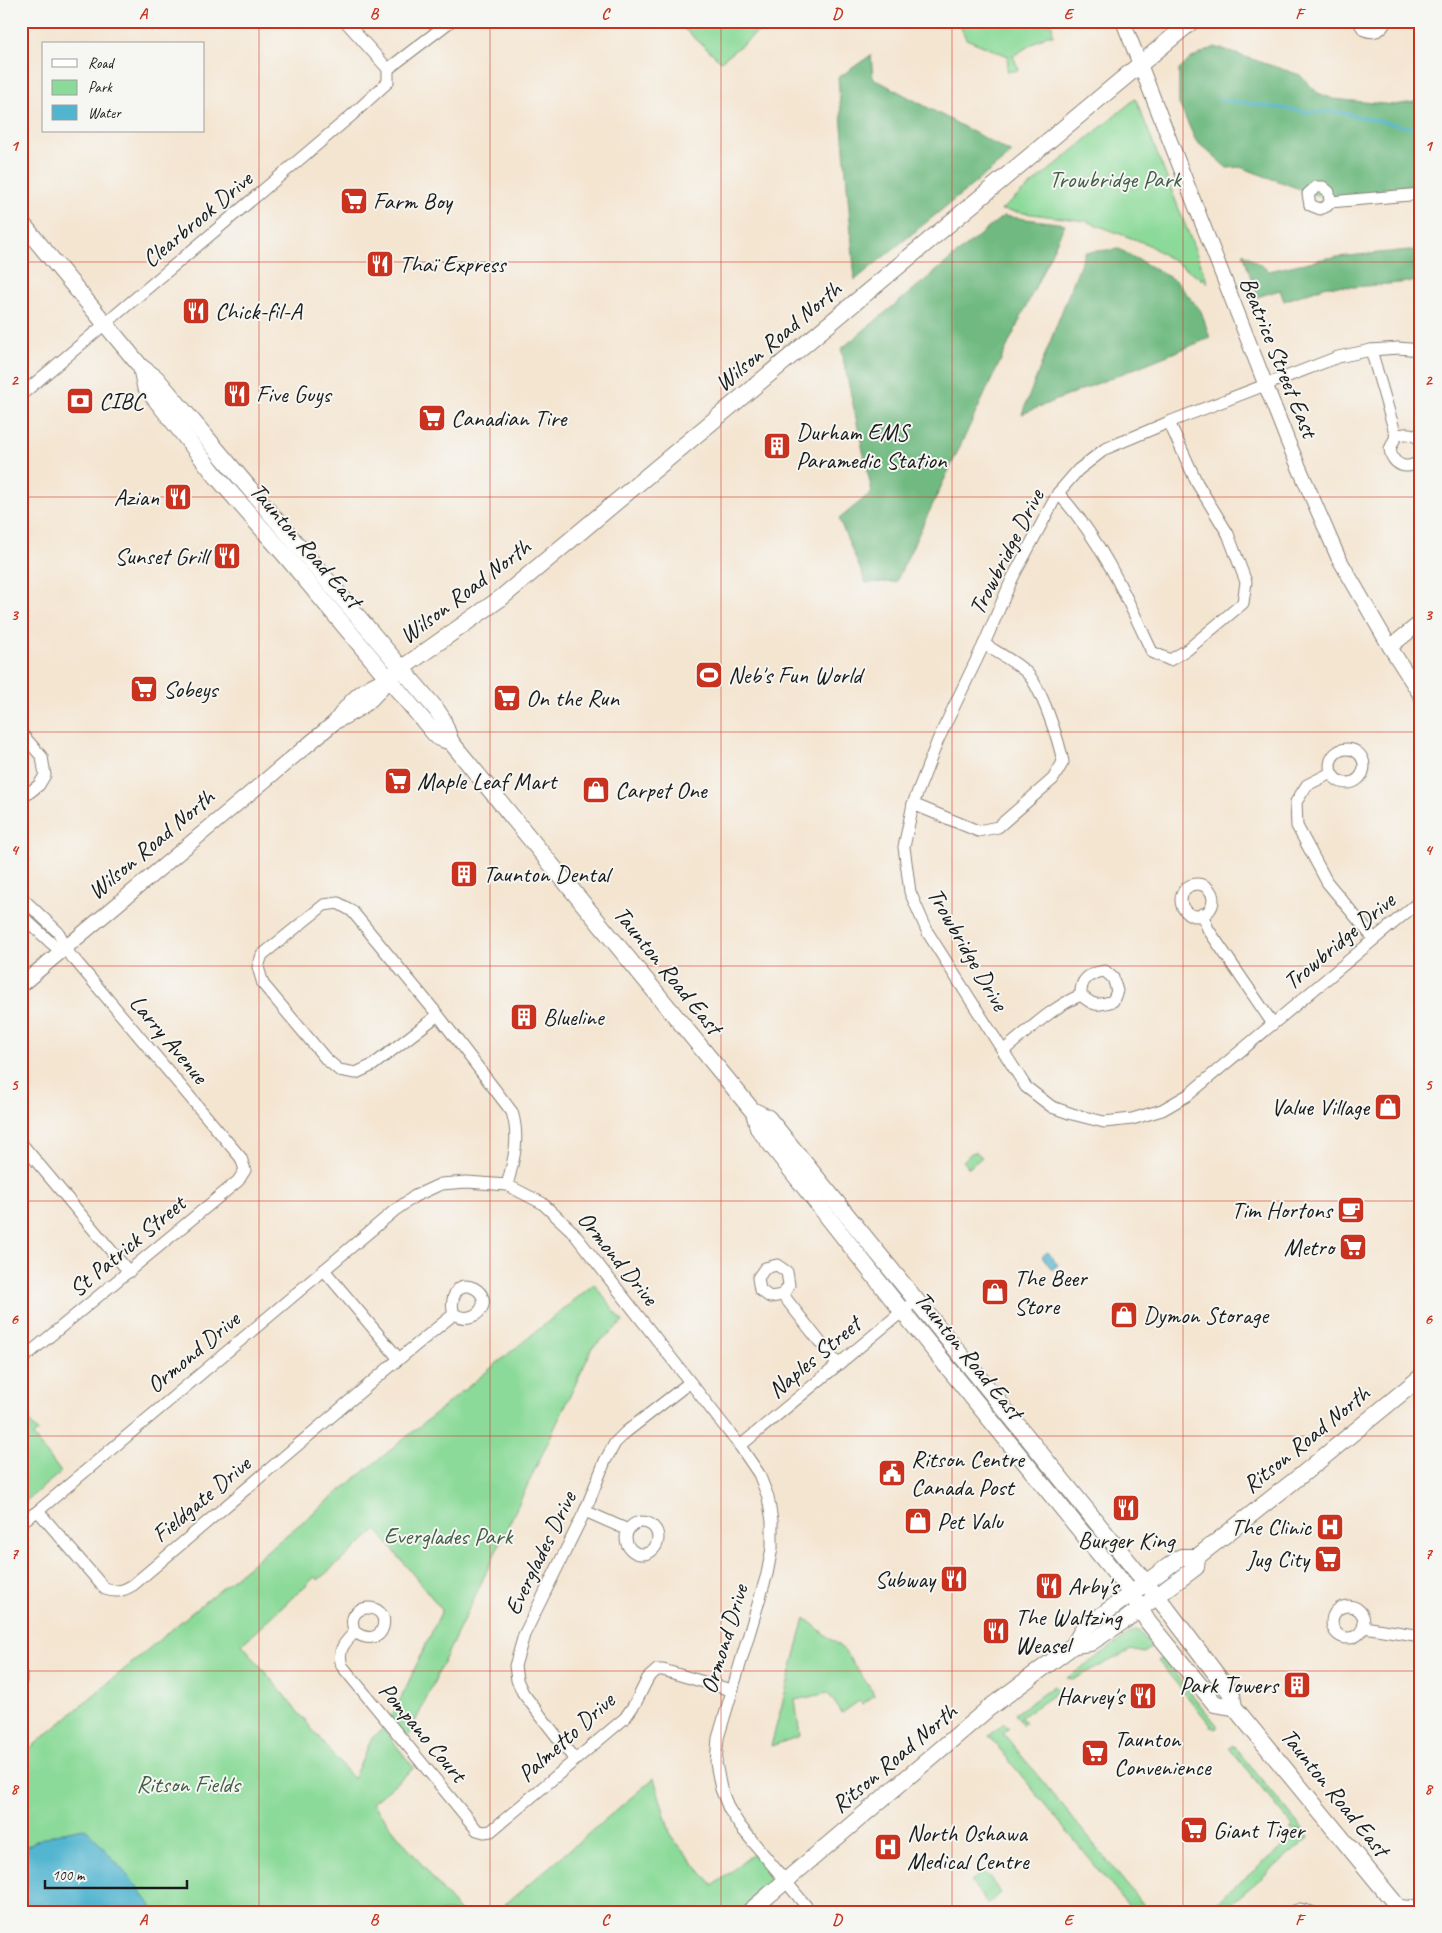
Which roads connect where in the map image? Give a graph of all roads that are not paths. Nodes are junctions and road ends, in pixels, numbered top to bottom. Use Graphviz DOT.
graph roads {
  1 [pos="345,21"];
  2 [pos="451,21"];
  3 [pos="1124,21"];
  4 [pos="1192,21"];
  5 [pos="1358,21"];
  6 [pos="1386,21"];
  7 [pos="1140,65"];
  8 [pos="388,69"];
  9 [pos="1421,194"];
  10 [pos="1330,202"];
  11 [pos="21,222"];
  12 [pos="106,324"];
  13 [pos="1371,350"];
  14 [pos="1421,350"];
  15 [pos="141,368"];
  16 [pos="1265,385"];
  17 [pos="21,395"];
  18 [pos="1169,422"];
  19 [pos="1396,436"];
  20 [pos="1421,442"];
  21 [pos="1421,459"];
  22 [pos="1058,493"];
  23 [pos="1421,622"];
  24 [pos="984,644"];
  25 [pos="1390,647"];
  26 [pos="402,668"];
  27 [pos="388,678"];
  28 [pos="1421,696"];
  29 [pos="21,733"];
  30 [pos="451,742"];
  31 [pos="1331,773"];
  32 [pos="21,799"];
  33 [pos="913,804"];
  34 [pos="21,897"];
  35 [pos="1421,900"];
  36 [pos="1202,914"];
  37 [pos="21,915"];
  38 [pos="1374,939"];
  39 [pos="64,949"];
  40 [pos="21,985"];
  41 [pos="1081,995"];
  42 [pos="438,1015"];
  43 [pos="1273,1024"];
  44 [pos="1003,1051"];
  45 [pos="754,1112"];
  46 [pos="21,1143"];
  47 [pos="241,1158"];
  48 [pos="508,1185"];
  49 [pos="324,1270"];
  50 [pos="129,1272"];
  51 [pos="783,1295"];
  52 [pos="916,1300"];
  53 [pos="902,1311"];
  54 [pos="454,1314"];
  55 [pos="399,1358"];
  56 [pos="21,1360"];
  57 [pos="838,1365"];
  58 [pos="1421,1377"];
  59 [pos="689,1383"];
  60 [pos="740,1446"];
  61 [pos="38,1510"];
  62 [pos="585,1511"];
  63 [pos="21,1522"];
  64 [pos="628,1530"];
  65 [pos="1197,1557"];
  66 [pos="1145,1583"];
  67 [pos="1131,1593"];
  68 [pos="1156,1597"];
  69 [pos="1140,1608"];
  70 [pos="1364,1627"];
  71 [pos="354,1632"];
  72 [pos="1421,1636"];
  73 [pos="1074,1645"];
  74 [pos="21,1675"];
  75 [pos="21,1681"];
  76 [pos="731,1690"];
  77 [pos="1234,1707"];
  78 [pos="575,1760"];
  79 [pos="505,1819"];
  80 [pos="785,1881"];
  81 [pos="1404,1910"];
  82 [pos="749,1912"];
  83 [pos="811,1912"];
  84 [pos="1292,1912"];
  85 [pos="1312,1912"];
  1 -- 8 [label="street"];
  2 -- 8 [label="street"];
  3 -- 7 [label="street, Beatrice Street East"];
  4 -- 7 [label="main road, Wilson Road North"];
  5 -- 6 [label="street"];
  7 -- 16 [label="street, Beatrice Street East"];
  7 -- 26 [label="main road, Wilson Road North"];
  8 -- 12 [label="street, Clearbrook Drive"];
  9 -- 10 [label="street"];
  11 -- 12 [label="main road, Taunton Road East"];
  12 -- 15 [label="main road, Taunton Road East"];
  12 -- 17 [label="street, Clearbrook Drive"];
  13 -- 14 [label="street, Trowbridge Drive"];
  13 -- 16 [label="street, Trowbridge Drive"];
  13 -- 19 [label="street"];
  15 -- 26 [label="main road, Taunton Road East"];
  15 -- 27 [label="main road, Taunton Road East"];
  16 -- 18 [label="street, Trowbridge Drive"];
  16 -- 25 [label="street, Beatrice Street East"];
  18 -- 22 [label="street, Trowbridge Drive"];
  18 -- 22 [label="street"];
  19 -- 20 [label="street"];
  19 -- 21 [label="street"];
  22 -- 24 [label="street, Trowbridge Drive"];
  23 -- 25 [label="street"];
  24 -- 33 [label="street, Trowbridge Drive"];
  24 -- 33 [label="street"];
  25 -- 28 [label="street, Beatrice Street East"];
  26 -- 27 [label="main road, Wilson Road North"];
  26 -- 30 [label="main road, Taunton Road East"];
  27 -- 30 [label="main road, Taunton Road East"];
  27 -- 39 [label="street, Wilson Road North"];
  29 -- 32 [label="street"];
  30 -- 45 [label="main road, Taunton Road East"];
  31 -- 38 [label="street"];
  33 -- 44 [label="street, Trowbridge Drive"];
  34 -- 39 [label="street"];
  35 -- 38 [label="street, Trowbridge Drive"];
  36 -- 43 [label="street"];
  37 -- 39 [label="street"];
  38 -- 43 [label="street, Trowbridge Drive"];
  39 -- 40 [label="street, Wilson Road North"];
  39 -- 47 [label="street, Larry Avenue"];
  41 -- 44 [label="street"];
  42 -- 42 [label="street"];
  42 -- 48 [label="street"];
  43 -- 44 [label="street, Trowbridge Drive"];
  45 -- 52 [label="main road, Taunton Road East"];
  45 -- 53 [label="main road, Taunton Road East"];
  46 -- 50 [label="street"];
  47 -- 50 [label="street, St Patrick Street"];
  48 -- 49 [label="street, Ormond Drive"];
  48 -- 59 [label="street, Ormond Drive"];
  49 -- 55 [label="street"];
  49 -- 61 [label="street, Ormond Drive"];
  50 -- 56 [label="street, St Patrick Street"];
  51 -- 57 [label="street"];
  52 -- 53 [label="street, Naples Street"];
  52 -- 66 [label="main road, Taunton Road East"];
  53 -- 57 [label="street, Naples Street"];
  53 -- 67 [label="main road, Taunton Road East"];
  54 -- 55 [label="street, Fieldgate Drive"];
  55 -- 61 [label="street, Fieldgate Drive"];
  57 -- 60 [label="street, Naples Street"];
  58 -- 65 [label="main road, Ritson Road North"];
  59 -- 60 [label="street, Ormond Drive"];
  59 -- 62 [label="street, Everglades Drive"];
  60 -- 76 [label="street, Ormond Drive"];
  61 -- 63 [label="street, Ormond Drive"];
  62 -- 64 [label="street"];
  62 -- 78 [label="street, Everglades Drive"];
  65 -- 66 [label="main road, Ritson Road North"];
  65 -- 68 [label="main road, Ritson Road North"];
  66 -- 67 [label="main road, Ritson Road North"];
  66 -- 68 [label="main road, Taunton Road East"];
  67 -- 69 [label="main road, Taunton Road East"];
  67 -- 73 [label="main road, Ritson Road North"];
  68 -- 69 [label="main road, Ritson Road North"];
  68 -- 77 [label="main road, Taunton Road East"];
  69 -- 73 [label="main road, Ritson Road North"];
  69 -- 77 [label="main road, Taunton Road East"];
  70 -- 72 [label="street"];
  71 -- 79 [label="street, Pompano Court"];
  73 -- 80 [label="main road, Ritson Road North"];
  74 -- 75 [label="street"];
  76 -- 78 [label="street, Palmetto Drive"];
  76 -- 80 [label="street, Ormond Drive"];
  77 -- 81 [label="main road, Taunton Road East"];
  78 -- 79 [label="street, Palmetto Drive"];
  80 -- 82 [label="main road, Ritson Road North"];
  80 -- 83 [label="street, Ormond Drive"];
  84 -- 85 [label="street"];
}
